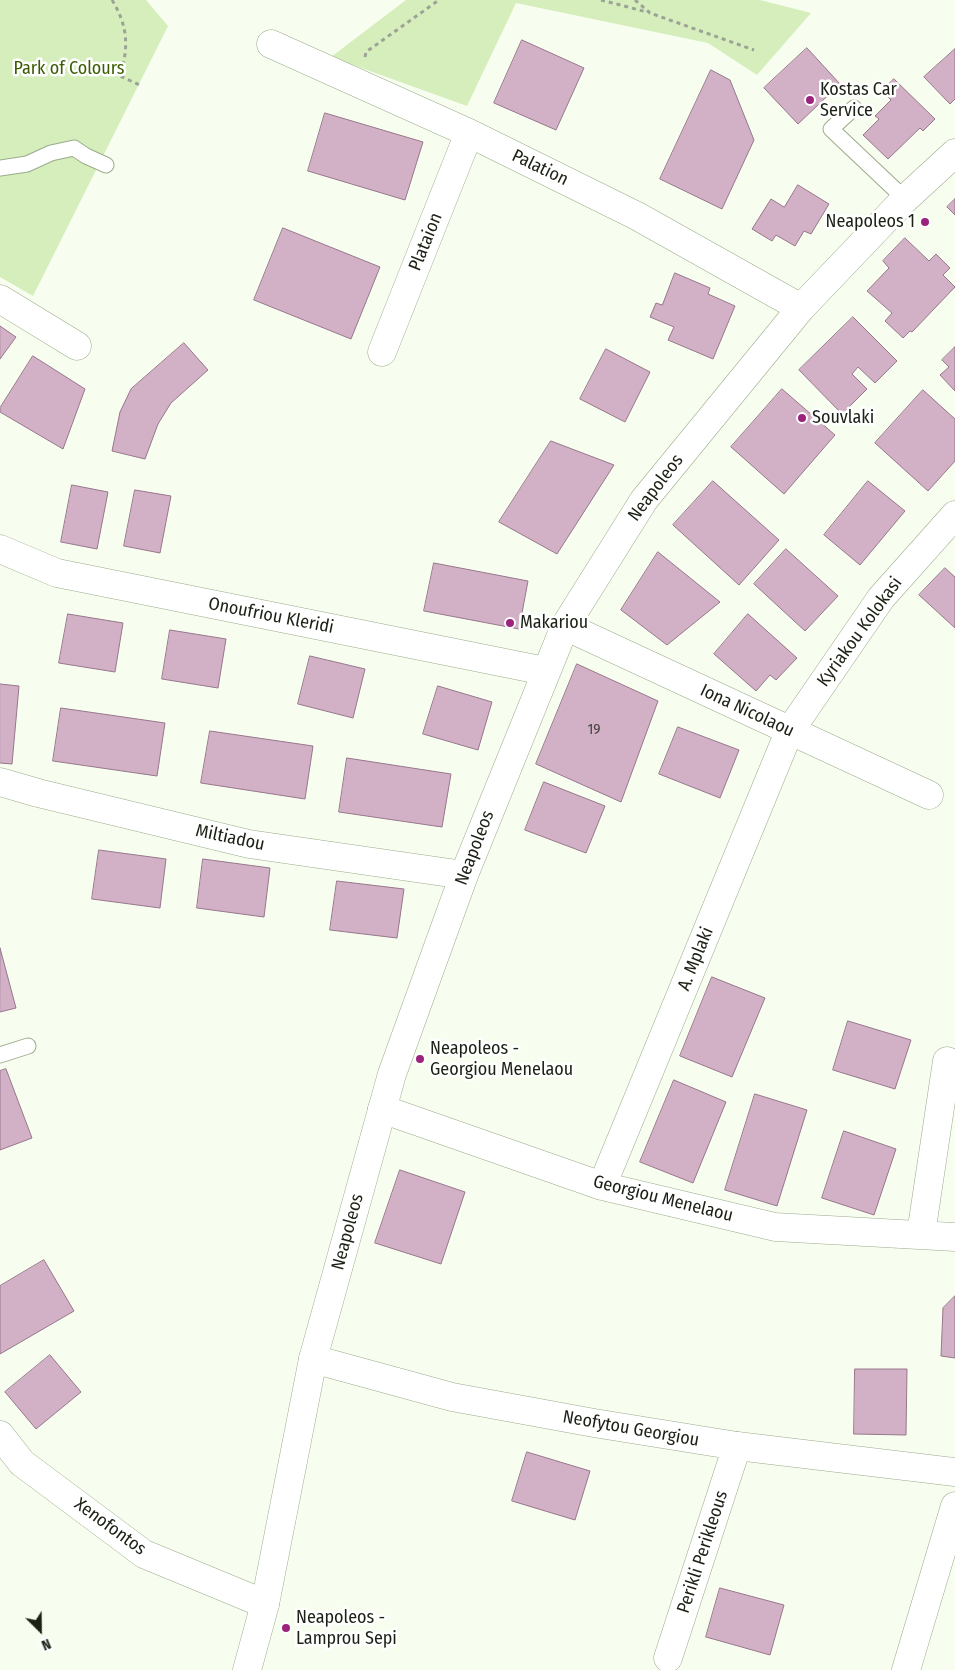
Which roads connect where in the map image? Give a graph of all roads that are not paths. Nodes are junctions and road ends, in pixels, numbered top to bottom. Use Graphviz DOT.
graph roads {
  1 [pos="271,44"];
  2 [pos="854,108"];
  3 [pos="469,133"];
  4 [pos="955,153"];
  5 [pos="106,165"];
  6 [pos="0,168"];
  7 [pos="905,199"];
  8 [pos="0,299"];
  9 [pos="801,308"];
  10 [pos="77,346"];
  11 [pos="382,352"];
  12 [pos="955,515"];
  13 [pos="0,549"];
  14 [pos="565,626"];
  15 [pos="545,671"];
  16 [pos="789,732"];
  17 [pos="0,782"];
  18 [pos="929,795"];
  19 [pos="464,875"];
  20 [pos="28,1046"];
  21 [pos="0,1056"];
  22 [pos="947,1061"];
  23 [pos="382,1110"];
  24 [pos="602,1186"];
  25 [pos="921,1234"];
  26 [pos="955,1237"];
  27 [pos="313,1359"];
  28 [pos="0,1435"];
  29 [pos="737,1446"];
  30 [pos="955,1472"];
  31 [pos="955,1506"];
  32 [pos="265,1604"];
  33 [pos="668,1658"];
  34 [pos="247,1670"];
  35 [pos="906,1670"];
  1 -- 3 [label="street, Palation"];
  2 -- 7 [label="lane"];
  3 -- 9 [label="street, Palation"];
  3 -- 11 [label="street, Plataion"];
  4 -- 7 [label="street, Neapoleos"];
  5 -- 6 [label="lane"];
  7 -- 9 [label="street, Neapoleos"];
  8 -- 10 [label="street"];
  9 -- 14 [label="street, Neapoleos"];
  12 -- 16 [label="street, Kyriakou Kolokasi"];
  13 -- 15 [label="street, Onoufriou Kleridi"];
  14 -- 15 [label="street, Neapoleos"];
  14 -- 16 [label="street, Iona Nicolaou"];
  15 -- 19 [label="street, Neapoleos"];
  16 -- 18 [label="street, Iona Nicolaou"];
  16 -- 24 [label="street, A. Mplaki"];
  17 -- 19 [label="street, Miltiadou"];
  19 -- 23 [label="street, Neapoleos"];
  20 -- 21 [label="lane"];
  22 -- 25 [label="street"];
  23 -- 24 [label="street, Georgiou Menelaou"];
  23 -- 27 [label="street, Neapoleos"];
  24 -- 25 [label="street, Georgiou Menelaou"];
  25 -- 26 [label="street, Georgiou Menelaou"];
  27 -- 29 [label="street, Neofytou Georgiou"];
  27 -- 32 [label="street, Neapoleos"];
  28 -- 32 [label="street, Xenofontos"];
  29 -- 30 [label="street, Neofytou Georgiou"];
  29 -- 33 [label="street, Perikli Perikleous"];
  31 -- 35 [label="street"];
  32 -- 34 [label="street, Neapoleos"];
}
